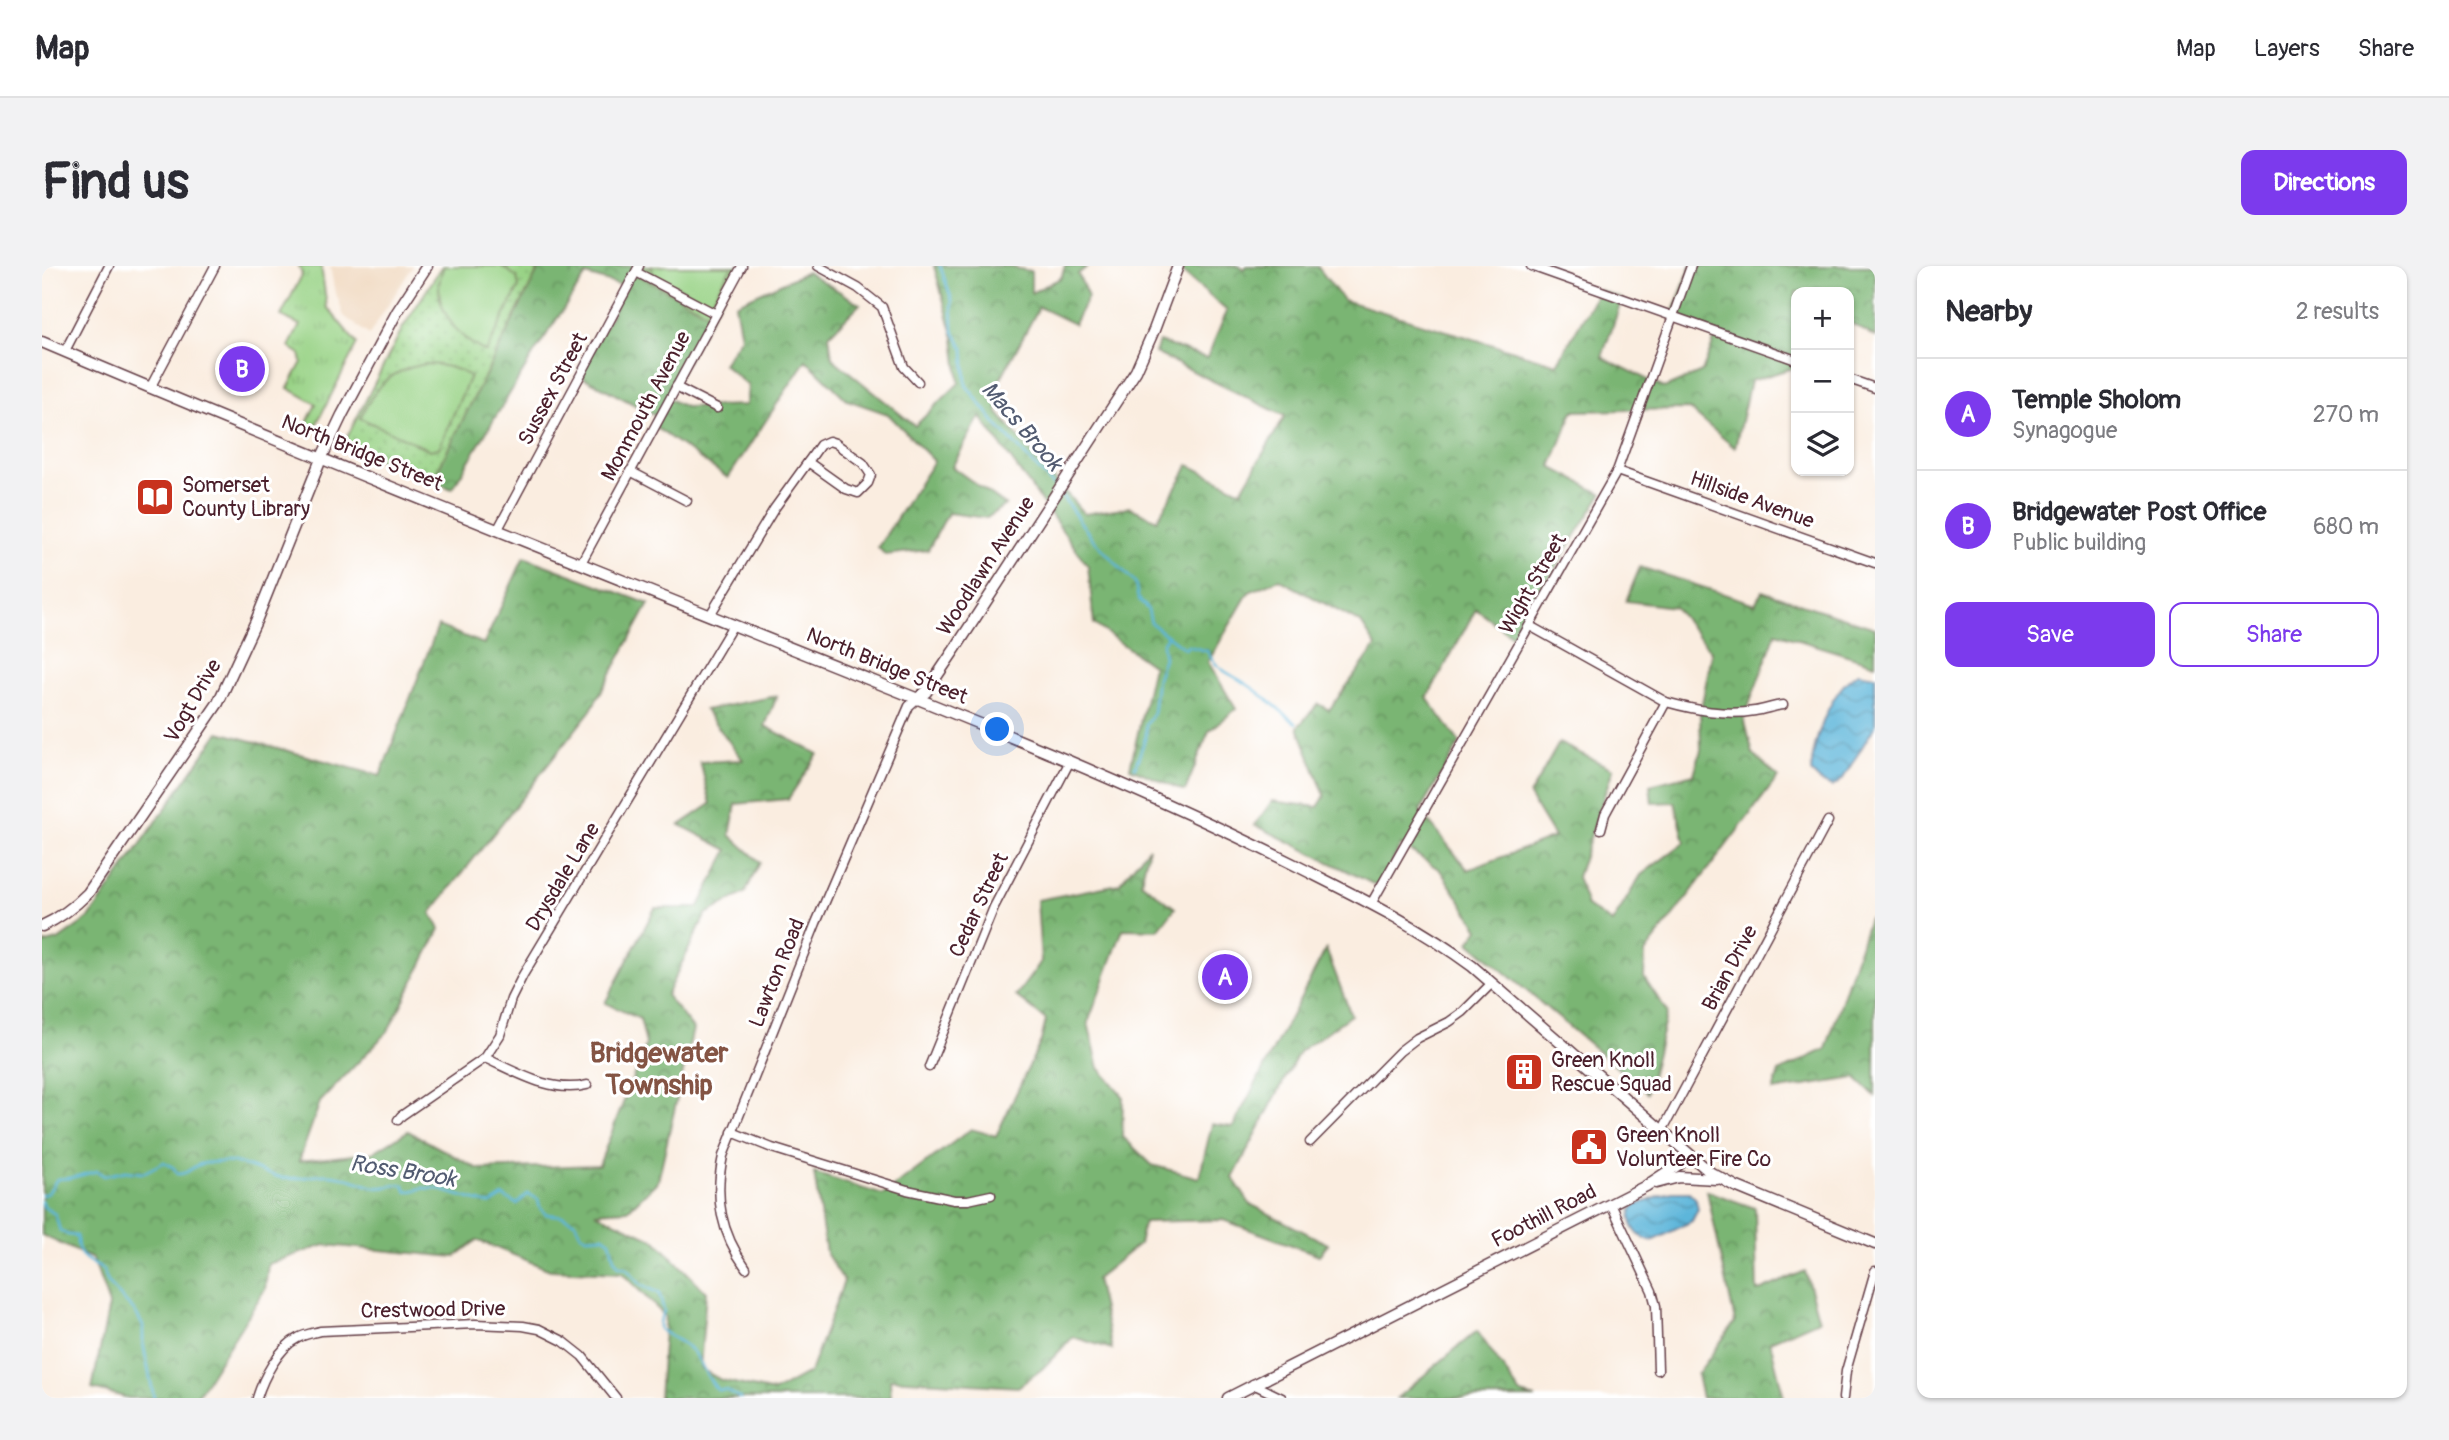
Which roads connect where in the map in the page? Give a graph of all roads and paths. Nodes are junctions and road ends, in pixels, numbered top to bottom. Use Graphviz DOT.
graph roads {
  1 [pos="109,266"];
  2 [pos="215,266"];
  3 [pos="427,266"];
  4 [pos="742,266"];
  5 [pos="818,266"];
  6 [pos="1178,266"];
  7 [pos="1531,266"];
  8 [pos="1691,266"];
  9 [pos="638,269"];
  10 [pos="716,313"];
  11 [pos="1674,316"];
  12 [pos="42,342"];
  13 [pos="65,351"];
  14 [pos="1791,358"];
  15 [pos="1854,381"];
  16 [pos="918,382"];
  17 [pos="676,387"];
  18 [pos="150,388"];
  19 [pos="1875,388"];
  20 [pos="717,408"];
  21 [pos="321,459"];
  22 [pos="808,462"];
  23 [pos="631,471"];
  24 [pos="1617,471"];
  25 [pos="687,501"];
  26 [pos="498,529"];
  27 [pos="581,563"];
  28 [pos="1875,563"];
  29 [pos="710,615"];
  30 [pos="733,625"];
  31 [pos="1530,626"];
  32 [pos="918,698"];
  33 [pos="1666,702"];
  34 [pos="1783,705"];
  35 [pos="1070,761"];
  36 [pos="1828,821"];
  37 [pos="1601,828"];
  38 [pos="1371,904"];
  39 [pos="42,926"];
  40 [pos="1492,982"];
  41 [pos="485,1058"];
  42 [pos="929,1067"];
  43 [pos="587,1085"];
  44 [pos="398,1120"];
  45 [pos="1662,1130"];
  46 [pos="732,1132"];
  47 [pos="1310,1142"];
  48 [pos="1690,1157"];
  49 [pos="1721,1180"];
  50 [pos="1646,1186"];
  51 [pos="991,1195"];
  52 [pos="1611,1204"];
  53 [pos="1875,1244"];
  54 [pos="746,1268"];
  55 [pos="1875,1271"];
  56 [pos="1658,1370"];
  57 [pos="1253,1384"];
  58 [pos="257,1398"];
  59 [pos="616,1398"];
  60 [pos="1228,1398"];
  61 [pos="1282,1398"];
  62 [pos="1843,1398"];
  1 -- 13 [label="street"];
  2 -- 18 [label="street"];
  3 -- 21 [label="street, Vogt Drive"];
  4 -- 10 [label="street, Monmouth Avenue"];
  5 -- 16 [label="street"];
  6 -- 32 [label="street, Woodlawn Avenue"];
  7 -- 11 [label="street"];
  8 -- 11 [label="street, Wight Street"];
  9 -- 10 [label="street"];
  9 -- 26 [label="street, Sussex Street"];
  10 -- 17 [label="street, Monmouth Avenue"];
  11 -- 14 [label="street"];
  11 -- 24 [label="street, Wight Street"];
  12 -- 13 [label="street, North Bridge Street"];
  13 -- 18 [label="street, North Bridge Street"];
  15 -- 19 [label="street"];
  17 -- 20 [label="street"];
  17 -- 23 [label="street, Monmouth Avenue"];
  18 -- 21 [label="street, North Bridge Street"];
  21 -- 26 [label="street, North Bridge Street"];
  21 -- 39 [label="street, Vogt Drive"];
  22 -- 22 [label="street"];
  22 -- 29 [label="street"];
  23 -- 25 [label="street"];
  23 -- 27 [label="street, Monmouth Avenue"];
  24 -- 28 [label="street, Hillside Avenue"];
  24 -- 31 [label="street, Wight Street"];
  26 -- 27 [label="street, North Bridge Street"];
  27 -- 29 [label="street, North Bridge Street"];
  29 -- 30 [label="street, North Bridge Street"];
  30 -- 32 [label="street, North Bridge Street"];
  30 -- 41 [label="street, Drysdale Lane"];
  31 -- 33 [label="street"];
  31 -- 38 [label="street, Wight Street"];
  32 -- 35 [label="street, North Bridge Street"];
  32 -- 46 [label="street, Lawton Road"];
  33 -- 34 [label="street"];
  33 -- 37 [label="street"];
  35 -- 38 [label="street, North Bridge Street"];
  35 -- 42 [label="street, Cedar Street"];
  36 -- 45 [label="street, Brian Drive"];
  38 -- 40 [label="street, North Bridge Street"];
  40 -- 45 [label="street, North Bridge Street"];
  40 -- 47 [label="street"];
  41 -- 43 [label="street"];
  41 -- 44 [label="street, Drysdale Lane"];
  45 -- 48 [label="street, North Bridge Street"];
  46 -- 51 [label="street"];
  46 -- 54 [label="street, Lawton Road"];
  48 -- 49 [label="street"];
  48 -- 50 [label="street, Foothill Road"];
  49 -- 50 [label="street"];
  49 -- 53 [label="street"];
  50 -- 52 [label="street, Foothill Road"];
  52 -- 56 [label="street"];
  52 -- 57 [label="street, Foothill Road"];
  55 -- 62 [label="street"];
  57 -- 60 [label="street, Foothill Road"];
  57 -- 61 [label="street"];
  58 -- 59 [label="street, Crestwood Drive"];
}
